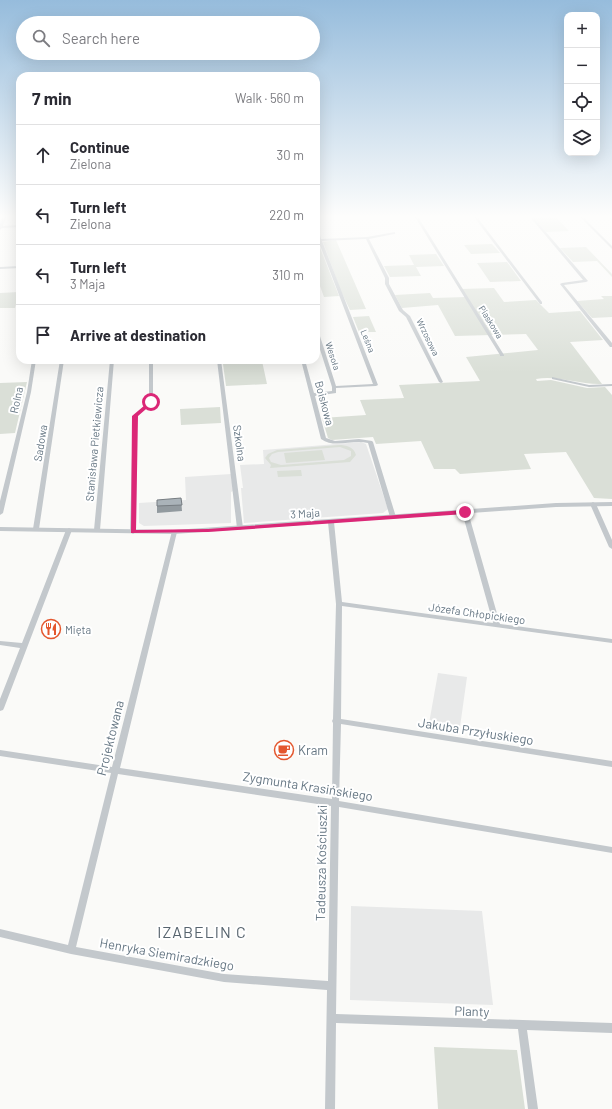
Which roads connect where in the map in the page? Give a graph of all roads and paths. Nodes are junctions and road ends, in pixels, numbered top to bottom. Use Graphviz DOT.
graph roads {
  1 [pos="331,269"];
  2 [pos="382,269"];
  3 [pos="448,269"];
  4 [pos="515,269"];
  5 [pos="575,269"];
  6 [pos="541,303"];
  7 [pos="320,343"];
  8 [pos="612,346"];
  9 [pos="502,355"];
  10 [pos="33,364"];
  11 [pos="61,364"];
  12 [pos="112,364"];
  13 [pos="151,364"];
  14 [pos="220,364"];
  15 [pos="304,364"];
  16 [pos="554,378"];
  17 [pos="441,382"];
  18 [pos="612,385"];
  19 [pos="334,387"];
  20 [pos="313,395"];
  21 [pos="593,504"];
  22 [pos="612,504"];
  23 [pos="465,512"];
  24 [pos="0,513"];
  25 [pos="393,517"];
  26 [pos="331,522"];
  27 [pos="0,528"];
  28 [pos="240,528"];
  29 [pos="36,529"];
  30 [pos="69,530"];
  31 [pos="96,530"];
  32 [pos="133,532"];
  33 [pos="174,532"];
  34 [pos="612,547"];
  35 [pos="339,604"];
  36 [pos="498,626"];
  37 [pos="612,641"];
  38 [pos="0,643"];
  39 [pos="24,646"];
  40 [pos="0,708"];
  41 [pos="336,721"];
  42 [pos="0,753"];
  43 [pos="612,764"];
  44 [pos="114,769"];
  45 [pos="335,803"];
  46 [pos="612,850"];
  47 [pos="0,933"];
  48 [pos="71,950"];
  49 [pos="332,986"];
  50 [pos="331,1018"];
  51 [pos="522,1026"];
  52 [pos="612,1028"];
  53 [pos="330,1109"];
  54 [pos="533,1109"];
  1 -- 19 [label="street, Leśna"];
  2 -- 17 [label="street, Wrzosowa"];
  3 -- 9 [label="street, Piaskowa"];
  4 -- 6 [label="street"];
  5 -- 8 [label="street"];
  7 -- 19 [label="street, Wesoła"];
  10 -- 24 [label="street, Rolna"];
  11 -- 29 [label="street, Sadowa"];
  12 -- 31 [label="street, Stanisława Pietkiewicza"];
  13 -- 32 [label="street"];
  14 -- 28 [label="street, Szkolna"];
  15 -- 20 [label="street, Boiskowa"];
  16 -- 18 [label="street"];
  19 -- 20 [label="street, Leśna"];
  20 -- 25 [label="street, Boiskowa"];
  21 -- 22 [label="street, 3 Maja"];
  21 -- 23 [label="street, 3 Maja"];
  21 -- 34 [label="street"];
  23 -- 25 [label="street, 3 Maja"];
  23 -- 36 [label="street"];
  25 -- 26 [label="street, 3 Maja"];
  26 -- 28 [label="street, 3 Maja"];
  26 -- 35 [label="street, Tadeusza Kościuszki"];
  27 -- 29 [label="street, 3 Maja"];
  28 -- 33 [label="street, 3 Maja"];
  29 -- 30 [label="street, 3 Maja"];
  30 -- 31 [label="street, 3 Maja"];
  30 -- 39 [label="street"];
  31 -- 32 [label="street, 3 Maja"];
  32 -- 33 [label="street, 3 Maja"];
  33 -- 44 [label="street, Projektowana"];
  35 -- 36 [label="street, Józefa Chłopickiego"];
  35 -- 41 [label="street, Tadeusza Kościuszki"];
  36 -- 37 [label="street, Józefa Chłopickiego"];
  38 -- 39 [label="street"];
  39 -- 40 [label="street"];
  41 -- 43 [label="street, Jakuba Przyłuskiego"];
  41 -- 45 [label="street, Tadeusza Kościuszki"];
  42 -- 44 [label="street, Zygmunta Krasińskiego"];
  44 -- 45 [label="street, Zygmunta Krasińskiego"];
  44 -- 48 [label="street, Projektowana"];
  45 -- 46 [label="street, Zygmunta Krasińskiego"];
  45 -- 49 [label="street, Tadeusza Kościuszki"];
  47 -- 48 [label="street, Henryka Siemiradzkiego"];
  48 -- 49 [label="street, Henryka Siemiradzkiego"];
  49 -- 50 [label="street, Tadeusza Kościuszki"];
  50 -- 51 [label="street, Planty"];
  50 -- 53 [label="street, Tadeusza Kościuszki"];
  51 -- 52 [label="street, Planty"];
  51 -- 54 [label="street"];
}
